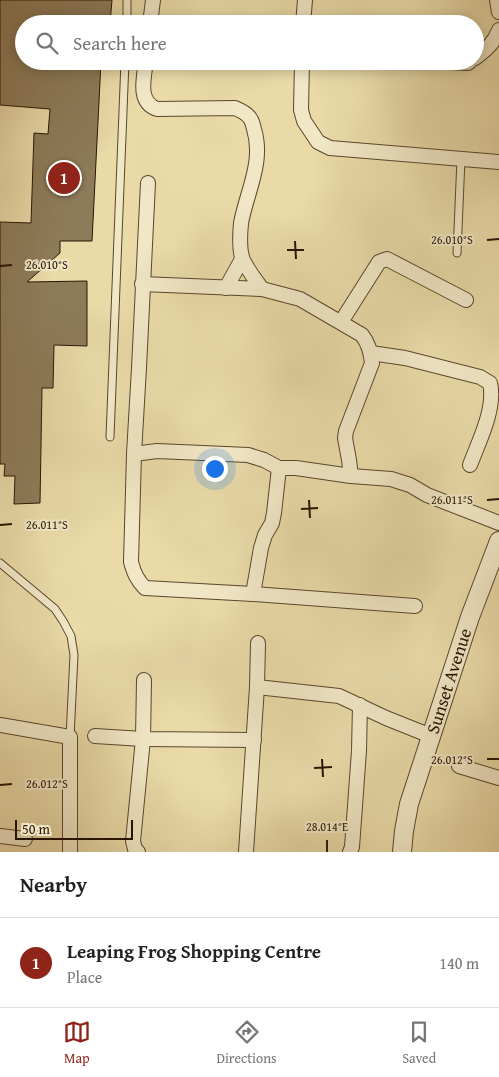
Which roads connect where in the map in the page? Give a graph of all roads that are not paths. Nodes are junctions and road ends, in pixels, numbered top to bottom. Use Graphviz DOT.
graph roads {
  1 [pos="128,0"];
  2 [pos="153,0"];
  3 [pos="305,0"];
  4 [pos="497,0"];
  5 [pos="499,12"];
  6 [pos="127,15"];
  7 [pos="151,15"];
  8 [pos="304,15"];
  9 [pos="499,30"];
  10 [pos="484,52"];
  11 [pos="125,70"];
  12 [pos="145,70"];
  13 [pos="302,70"];
  14 [pos="462,159"];
  15 [pos="499,162"];
  16 [pos="148,183"];
  17 [pos="457,253"];
  18 [pos="242,259"];
  19 [pos="142,284"];
  20 [pos="226,288"];
  21 [pos="262,289"];
  22 [pos="466,300"];
  23 [pos="341,322"];
  24 [pos="371,353"];
  25 [pos="110,437"];
  26 [pos="134,454"];
  27 [pos="470,465"];
  28 [pos="279,468"];
  29 [pos="351,476"];
  30 [pos="499,523"];
  31 [pos="499,541"];
  32 [pos="0,563"];
  33 [pos="254,594"];
  34 [pos="415,606"];
  35 [pos="258,643"];
  36 [pos="144,680"];
  37 [pos="257,687"];
  38 [pos="360,705"];
  39 [pos="0,725"];
  40 [pos="95,736"];
  41 [pos="430,736"];
  42 [pos="70,737"];
  43 [pos="143,739"];
  44 [pos="254,740"];
  45 [pos="459,766"];
  46 [pos="499,778"];
  47 [pos="0,836"];
  48 [pos="25,839"];
  49 [pos="70,852"];
  50 [pos="138,852"];
  51 [pos="246,852"];
  52 [pos="350,852"];
  53 [pos="402,852"];
  1 -- 6 [label="lane"];
  2 -- 7 [label="street"];
  3 -- 8 [label="street"];
  4 -- 5 [label="street"];
  9 -- 10 [label="street"];
  11 -- 25 [label="lane"];
  12 -- 18 [label="street"];
  13 -- 14 [label="street"];
  14 -- 15 [label="street"];
  14 -- 17 [label="lane"];
  16 -- 19 [label="street"];
  18 -- 20 [label="street"];
  18 -- 21 [label="street"];
  19 -- 20 [label="street"];
  19 -- 26 [label="street"];
  20 -- 21 [label="street"];
  21 -- 23 [label="street"];
  22 -- 23 [label="street"];
  23 -- 24 [label="street"];
  24 -- 27 [label="street"];
  24 -- 29 [label="street"];
  26 -- 28 [label="street"];
  26 -- 33 [label="street"];
  28 -- 29 [label="street"];
  28 -- 33 [label="street"];
  29 -- 30 [label="street"];
  31 -- 41 [label="street, Sunset Avenue"];
  32 -- 42 [label="lane"];
  33 -- 34 [label="street"];
  35 -- 37 [label="street"];
  36 -- 43 [label="street"];
  37 -- 38 [label="street"];
  37 -- 44 [label="street"];
  38 -- 41 [label="street"];
  38 -- 52 [label="street"];
  39 -- 42 [label="street"];
  40 -- 43 [label="street"];
  41 -- 53 [label="street, Sunset Avenue"];
  42 -- 49 [label="street"];
  43 -- 44 [label="street"];
  43 -- 50 [label="street"];
  44 -- 51 [label="street"];
  45 -- 46 [label="street"];
  47 -- 48 [label="street"];
}
